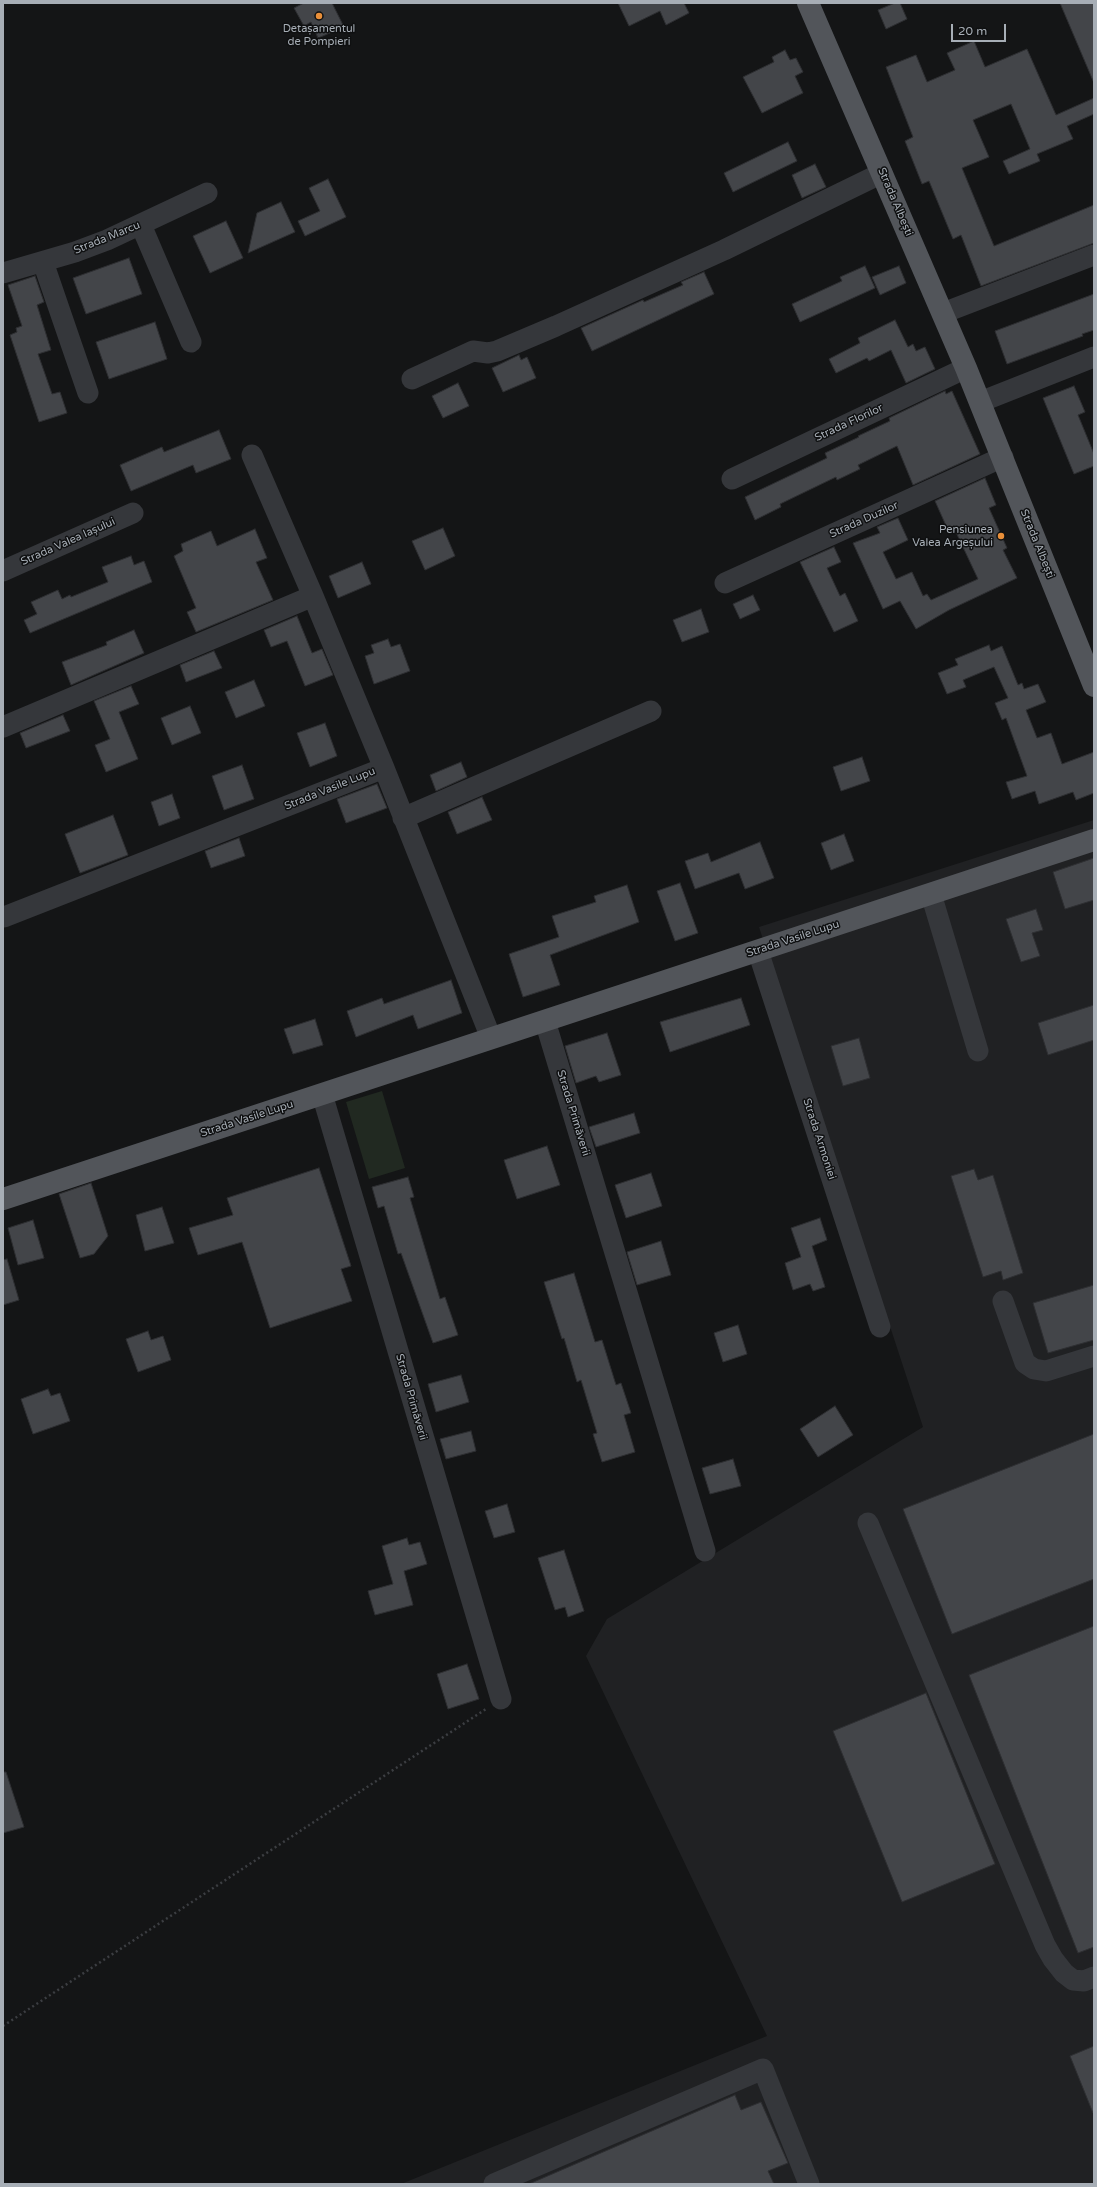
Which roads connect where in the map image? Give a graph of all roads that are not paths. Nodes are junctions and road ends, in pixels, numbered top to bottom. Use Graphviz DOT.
graph roads {
  1 [pos="808,3"];
  2 [pos="882,173"];
  3 [pos="206,193"];
  4 [pos="141,225"];
  5 [pos="1094,255"];
  6 [pos="43,262"];
  7 [pos="3,273"];
  8 [pos="943,313"];
  9 [pos="191,342"];
  10 [pos="1094,358"];
  11 [pos="966,368"];
  12 [pos="412,379"];
  13 [pos="88,393"];
  14 [pos="980,402"];
  15 [pos="252,455"];
  16 [pos="1003,457"];
  17 [pos="732,479"];
  18 [pos="133,513"];
  19 [pos="3,571"];
  20 [pos="725,583"];
  21 [pos="313,596"];
  22 [pos="1094,686"];
  23 [pos="651,712"];
  24 [pos="3,728"];
  25 [pos="384,768"];
  26 [pos="403,818"];
  27 [pos="1094,840"];
  28 [pos="931,894"];
  29 [pos="4,917"];
  30 [pos="758,951"];
  31 [pos="545,1021"];
  32 [pos="491,1038"];
  33 [pos="978,1051"];
  34 [pos="322,1094"];
  35 [pos="3,1199"];
  36 [pos="1003,1301"];
  37 [pos="880,1327"];
  38 [pos="1094,1356"];
  39 [pos="868,1523"];
  40 [pos="705,1551"];
  41 [pos="501,1699"];
  42 [pos="1094,1977"];
  43 [pos="494,2184"];
  44 [pos="809,2184"];
  1 -- 2 [label="main road, Strada Albești"];
  2 -- 8 [label="main road, Strada Albești"];
  2 -- 12 [label="street"];
  3 -- 4 [label="street, Strada Marcu"];
  4 -- 6 [label="street, Strada Marcu"];
  4 -- 9 [label="street"];
  5 -- 8 [label="street"];
  6 -- 7 [label="street, Strada Marcu"];
  6 -- 13 [label="street"];
  8 -- 11 [label="main road, Strada Albești"];
  10 -- 14 [label="street"];
  11 -- 14 [label="main road, Strada Albești"];
  11 -- 17 [label="street, Strada Florilor"];
  14 -- 16 [label="main road, Strada Albești"];
  15 -- 21 [label="street"];
  16 -- 20 [label="street, Strada Duzilor"];
  16 -- 22 [label="main road, Strada Albești"];
  18 -- 19 [label="street, Strada Valea Iașului"];
  21 -- 24 [label="street"];
  21 -- 25 [label="street"];
  23 -- 26 [label="street"];
  25 -- 26 [label="street, Strada Vasile Lupu"];
  25 -- 29 [label="street, Strada Vasile Lupu"];
  26 -- 32 [label="street, Strada Vasile Lupu"];
  27 -- 28 [label="main road, Strada Vasile Lupu"];
  28 -- 30 [label="main road, Strada Vasile Lupu"];
  28 -- 33 [label="street"];
  30 -- 31 [label="main road, Strada Vasile Lupu"];
  30 -- 37 [label="street, Strada Armoniei"];
  31 -- 32 [label="main road, Strada Vasile Lupu"];
  31 -- 40 [label="street, Strada Primăverii"];
  32 -- 34 [label="main road, Strada Vasile Lupu"];
  34 -- 35 [label="main road, Strada Vasile Lupu"];
  34 -- 41 [label="street, Strada Primăverii"];
  36 -- 38 [label="street"];
  39 -- 42 [label="street"];
  43 -- 44 [label="street"];
}
